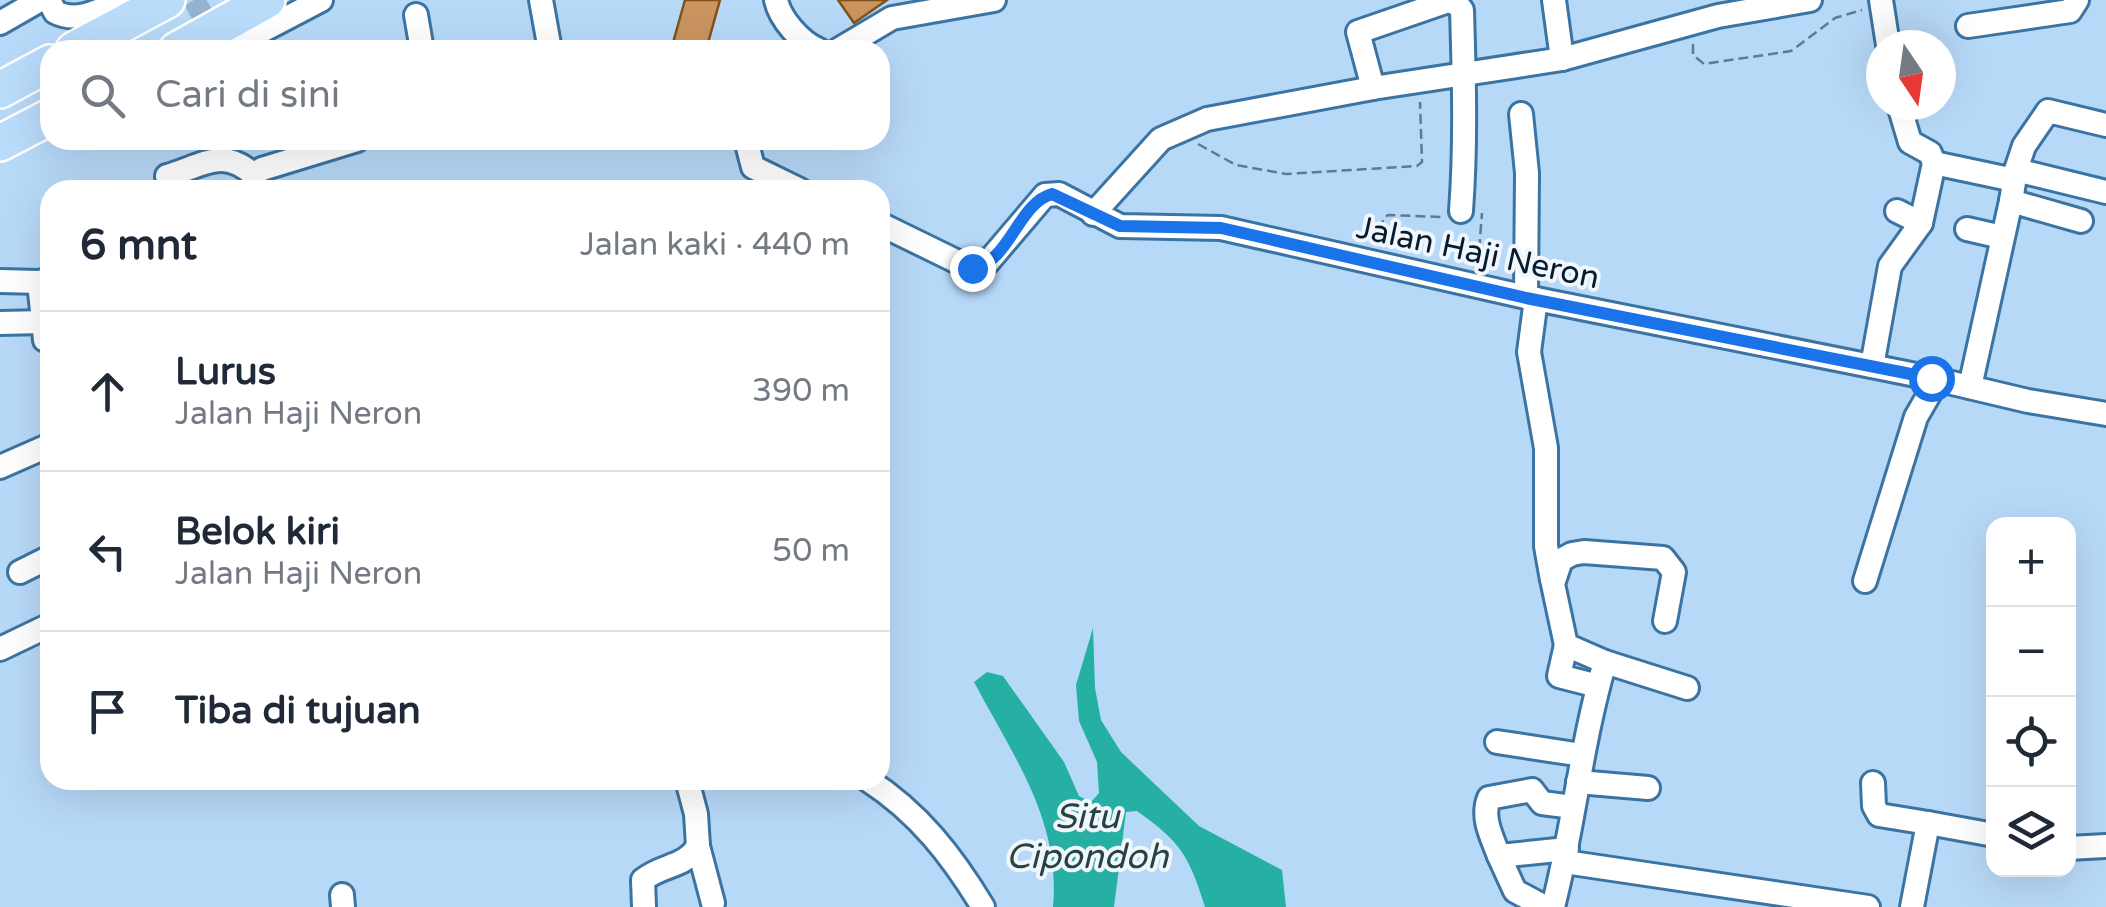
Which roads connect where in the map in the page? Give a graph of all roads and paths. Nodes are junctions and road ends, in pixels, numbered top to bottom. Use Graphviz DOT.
graph roads {
  1 [pos="40,0"];
  2 [pos="49,0"];
  3 [pos="123,0"];
  4 [pos="167,0"];
  5 [pos="268,0"];
  6 [pos="322,0"];
  7 [pos="541,0"];
  8 [pos="994,0"];
  9 [pos="1554,0"];
  10 [pos="1810,0"];
  11 [pos="1880,0"];
  12 [pos="2076,0"];
  13 [pos="776,1"];
  14 [pos="950,4"];
  15 [pos="1749,5"];
  16 [pos="1843,14"];
  17 [pos="416,15"];
  18 [pos="1694,22"];
  19 [pos="0,23"];
  20 [pos="1968,26"];
  21 [pos="1885,30"];
  22 [pos="93,40"];
  23 [pos="195,40"];
  24 [pos="238,40"];
  25 [pos="420,40"];
  26 [pos="548,40"];
  27 [pos="807,40"];
  28 [pos="859,40"];
  29 [pos="1562,59"];
  30 [pos="40,68"];
  31 [pos="1464,73"];
  32 [pos="1419,80"];
  33 [pos="1373,88"];
  34 [pos="0,90"];
  35 [pos="1521,114"];
  36 [pos="1903,120"];
  37 [pos="40,122"];
  38 [pos="2106,125"];
  39 [pos="1175,132"];
  40 [pos="0,143"];
  41 [pos="329,150"];
  42 [pos="749,150"];
  43 [pos="1934,163"];
  44 [pos="267,172"];
  45 [pos="167,176"];
  46 [pos="780,180"];
  47 [pos="2014,184"];
  48 [pos="2106,192"];
  49 [pos="1897,211"];
  50 [pos="1462,212"];
  51 [pos="1093,214"];
  52 [pos="2081,221"];
  53 [pos="1920,222"];
  54 [pos="890,229"];
  55 [pos="1967,229"];
  56 [pos="2002,237"];
  57 [pos="1377,265"];
  58 [pos="40,280"];
  59 [pos="0,281"];
  60 [pos="1476,286"];
  61 [pos="1532,298"];
  62 [pos="0,323"];
  63 [pos="40,330"];
  64 [pos="1872,366"];
  65 [pos="1938,379"];
  66 [pos="1970,387"];
  67 [pos="2106,414"];
  68 [pos="40,449"];
  69 [pos="0,467"];
  70 [pos="40,562"];
  71 [pos="20,572"];
  72 [pos="1866,581"];
  73 [pos="1553,584"];
  74 [pos="1665,621"];
  75 [pos="40,630"];
  76 [pos="1566,645"];
  77 [pos="0,650"];
  78 [pos="1605,662"];
  79 [pos="1598,686"];
  80 [pos="1687,688"];
  81 [pos="1497,742"];
  82 [pos="1582,755"];
  83 [pos="1578,782"];
  84 [pos="1873,783"];
  85 [pos="1648,788"];
  86 [pos="690,790"];
  87 [pos="881,790"];
  88 [pos="1573,807"];
  89 [pos="1928,823"];
  90 [pos="1986,834"];
  91 [pos="698,846"];
  92 [pos="2106,846"];
  93 [pos="2076,848"];
  94 [pos="1499,856"];
  95 [pos="1566,856"];
  96 [pos="713,903"];
  97 [pos="644,907"];
  98 [pos="983,907"];
  99 [pos="1545,907"];
  100 [pos="1553,907"];
  101 [pos="1868,907"];
  102 [pos="1912,907"];
  1 -- 19 [label="street"];
  2 -- 3 [label="street"];
  4 -- 22 [label="highway"];
  5 -- 23 [label="highway"];
  6 -- 24 [label="street"];
  7 -- 26 [label="street"];
  8 -- 14 [label="street"];
  9 -- 29 [label="street"];
  10 -- 15 [label="street"];
  11 -- 21 [label="street"];
  12 -- 20 [label="street"];
  13 -- 27 [label="street"];
  14 -- 28 [label="street"];
  15 -- 18 [label="street"];
  16 -- 18 [label="path"];
  17 -- 25 [label="street"];
  18 -- 29 [label="street"];
  29 -- 31 [label="street"];
  30 -- 34 [label="highway"];
  31 -- 32 [label="street"];
  31 -- 33 [label="street"];
  31 -- 50 [label="street"];
  32 -- 33 [label="street"];
  32 -- 39 [label="path"];
  33 -- 39 [label="street"];
  35 -- 61 [label="street"];
  36 -- 43 [label="street"];
  37 -- 40 [label="highway"];
  38 -- 47 [label="street"];
  39 -- 51 [label="street"];
  41 -- 44 [label="street"];
  42 -- 46 [label="street"];
  43 -- 47 [label="street"];
  43 -- 53 [label="street"];
  44 -- 45 [label="street"];
  47 -- 48 [label="street"];
  47 -- 52 [label="street"];
  47 -- 56 [label="street"];
  49 -- 53 [label="street"];
  50 -- 57 [label="path"];
  50 -- 60 [label="path"];
  51 -- 54 [label="street, Jalan Haji Neron"];
  51 -- 57 [label="street, Jalan Haji Neron"];
  53 -- 64 [label="street"];
  55 -- 56 [label="street"];
  56 -- 66 [label="street"];
  57 -- 60 [label="street, Jalan Haji Neron"];
  58 -- 59 [label="street"];
  60 -- 61 [label="street, Jalan Haji Neron"];
  61 -- 64 [label="street, Jalan Haji Neron"];
  61 -- 73 [label="street"];
  62 -- 63 [label="street"];
  64 -- 65 [label="street, Jalan Haji Neron"];
  65 -- 66 [label="street, Jalan Haji Neron"];
  65 -- 72 [label="street"];
  66 -- 67 [label="street, Jalan Haji Neron"];
  68 -- 69 [label="street"];
  70 -- 71 [label="street"];
  73 -- 74 [label="street"];
  73 -- 76 [label="street"];
  75 -- 77 [label="street"];
  76 -- 78 [label="street"];
  76 -- 79 [label="street"];
  78 -- 79 [label="street"];
  78 -- 80 [label="street"];
  79 -- 82 [label="street"];
  81 -- 82 [label="street"];
  82 -- 83 [label="street"];
  83 -- 85 [label="street"];
  83 -- 88 [label="street"];
  84 -- 89 [label="street"];
  86 -- 91 [label="street"];
  87 -- 98 [label="street"];
  88 -- 94 [label="street"];
  88 -- 95 [label="street"];
  89 -- 90 [label="street"];
  89 -- 102 [label="street"];
  91 -- 96 [label="street"];
  91 -- 97 [label="street"];
  92 -- 93 [label="street"];
  94 -- 95 [label="street"];
  94 -- 99 [label="street"];
  95 -- 100 [label="street"];
  95 -- 101 [label="street"];
}
